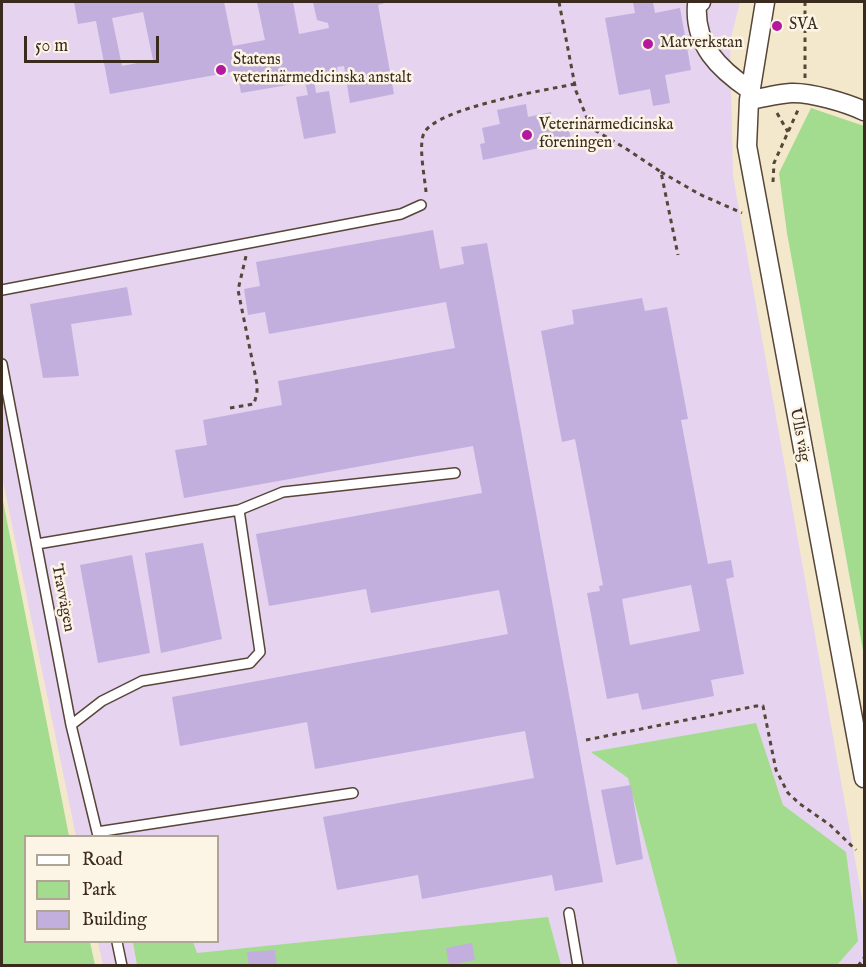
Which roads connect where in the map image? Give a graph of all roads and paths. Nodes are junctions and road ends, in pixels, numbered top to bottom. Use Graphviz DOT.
graph roads {
  1 [pos="559,2"];
  2 [pos="701,2"];
  3 [pos="765,2"];
  4 [pos="805,2"];
  5 [pos="575,84"];
  6 [pos="805,94"];
  7 [pos="749,95"];
  8 [pos="864,111"];
  9 [pos="661,172"];
  10 [pos="773,190"];
  11 [pos="421,205"];
  12 [pos="760,220"];
  13 [pos="250,243"];
  14 [pos="678,255"];
  15 [pos="2,290"];
  16 [pos="2,364"];
  17 [pos="230,408"];
  18 [pos="455,473"];
  19 [pos="239,510"];
  20 [pos="37,544"];
  21 [pos="71,724"];
  22 [pos="586,740"];
  23 [pos="864,778"];
  24 [pos="354,793"];
  25 [pos="97,834"];
  26 [pos="856,850"];
  27 [pos="568,913"];
  28 [pos="117,943"];
  29 [pos="864,958"];
  30 [pos="122,966"];
  31 [pos="578,966"];
  32 [pos="858,966"];
  1 -- 5 [label="path"];
  2 -- 7 [label="street"];
  3 -- 7 [label="street, Ulls väg"];
  4 -- 6 [label="path"];
  5 -- 9 [label="path"];
  5 -- 11 [label="path"];
  6 -- 7 [label="street"];
  6 -- 8 [label="street"];
  6 -- 10 [label="path"];
  7 -- 12 [label="street, Ulls väg"];
  9 -- 12 [label="path"];
  9 -- 14 [label="path"];
  11 -- 13 [label="lane"];
  12 -- 23 [label="street, Ulls väg"];
  13 -- 15 [label="lane"];
  13 -- 17 [label="path"];
  16 -- 20 [label="lane, Travvägen"];
  18 -- 19 [label="lane"];
  19 -- 20 [label="lane"];
  19 -- 21 [label="lane"];
  20 -- 21 [label="lane, Travvägen"];
  21 -- 25 [label="lane, Travvägen"];
  22 -- 26 [label="path"];
  24 -- 25 [label="lane"];
  27 -- 31 [label="lane"];
  28 -- 30 [label="lane"];
  29 -- 32 [label="path"];
}
